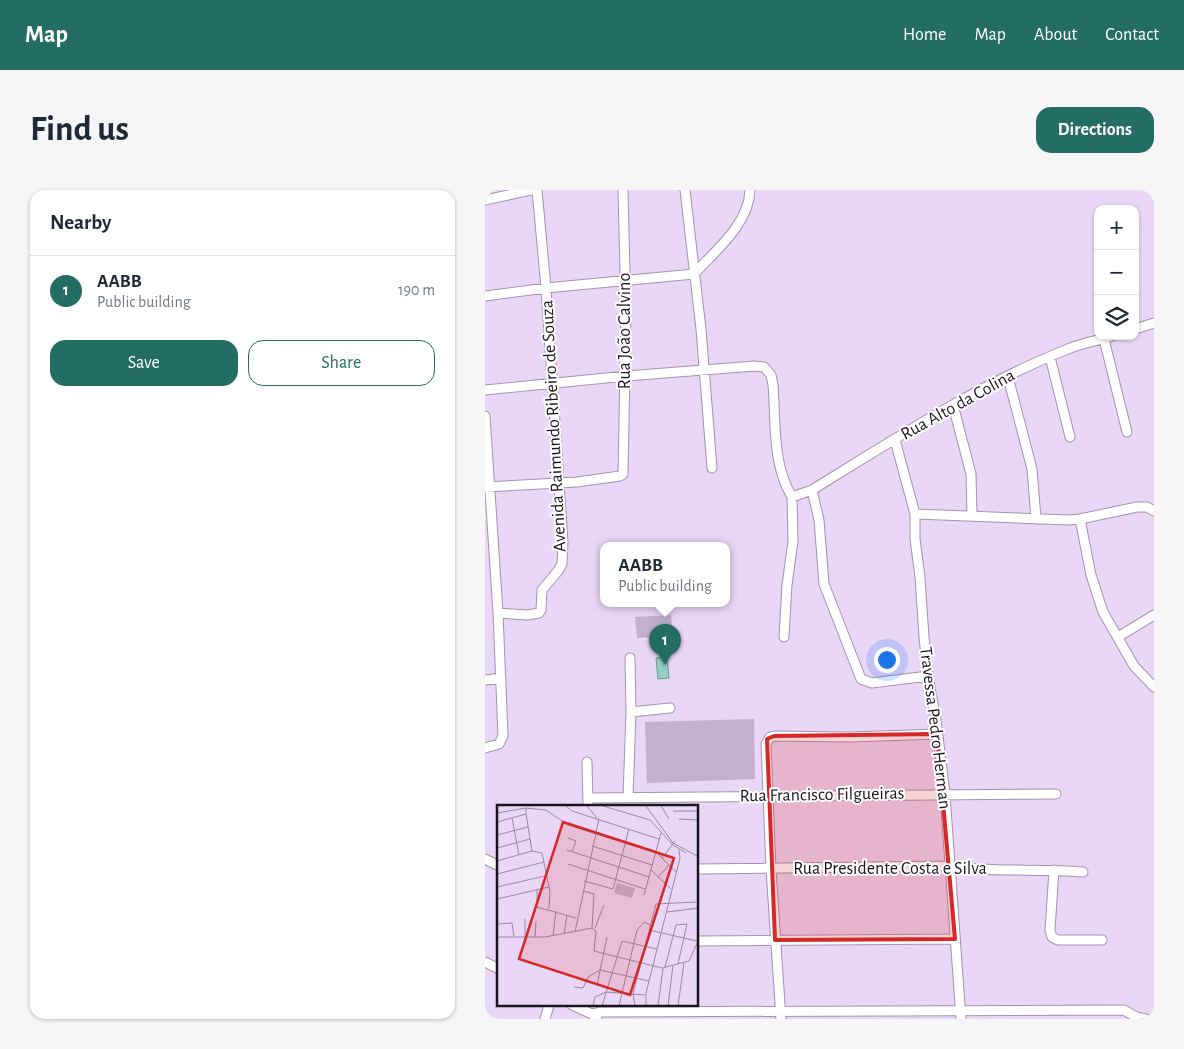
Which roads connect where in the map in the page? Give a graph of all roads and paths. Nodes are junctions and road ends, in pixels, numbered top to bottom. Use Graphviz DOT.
graph roads {
  1 [pos="531,190"];
  2 [pos="537,190"];
  3 [pos="623,190"];
  4 [pos="685,190"];
  5 [pos="751,190"];
  6 [pos="485,200"];
  7 [pos="694,274"];
  8 [pos="626,281"];
  9 [pos="546,288"];
  10 [pos="485,296"];
  11 [pos="1154,323"];
  12 [pos="1139,328"];
  13 [pos="1097,340"];
  14 [pos="1109,340"];
  15 [pos="1050,357"];
  16 [pos="705,371"];
  17 [pos="625,376"];
  18 [pos="1008,377"];
  19 [pos="552,382"];
  20 [pos="485,390"];
  21 [pos="953,406"];
  22 [pos="485,416"];
  23 [pos="1127,432"];
  24 [pos="1070,436"];
  25 [pos="895,440"];
  26 [pos="712,468"];
  27 [pos="559,483"];
  28 [pos="487,487"];
  29 [pos="813,490"];
  30 [pos="792,497"];
  31 [pos="1154,511"];
  32 [pos="915,514"];
  33 [pos="972,516"];
  34 [pos="1036,519"];
  35 [pos="1080,519"];
  36 [pos="495,582"];
  37 [pos="485,583"];
  38 [pos="498,613"];
  39 [pos="1154,615"];
  40 [pos="784,637"];
  41 [pos="1118,637"];
  42 [pos="630,658"];
  43 [pos="928,676"];
  44 [pos="501,678"];
  45 [pos="485,680"];
  46 [pos="1154,687"];
  47 [pos="670,708"];
  48 [pos="631,712"];
  49 [pos="937,734"];
  50 [pos="485,748"];
  51 [pos="587,762"];
  52 [pos="945,794"];
  53 [pos="1055,794"];
  54 [pos="768,796"];
  55 [pos="628,797"];
  56 [pos="588,802"];
  57 [pos="485,859"];
  58 [pos="497,865"];
  59 [pos="950,866"];
  60 [pos="699,869"];
  61 [pos="771,869"];
  62 [pos="1054,870"];
  63 [pos="1083,872"];
  64 [pos="955,939"];
  65 [pos="775,940"];
  66 [pos="1102,940"];
  67 [pos="699,941"];
  68 [pos="485,962"];
  69 [pos="497,968"];
  70 [pos="549,1006"];
  71 [pos="575,1006"];
  72 [pos="598,1014"];
  73 [pos="781,1015"];
  74 [pos="961,1015"];
  75 [pos="1124,1015"];
  76 [pos="1133,1018"];
  77 [pos="545,1019"];
  78 [pos="1145,1019"];
  1 -- 6 [label="street"];
  2 -- 9 [label="street, Avenida Raimundo Ribeiro de Souza"];
  3 -- 8 [label="street, Rua João Calvino"];
  4 -- 7 [label="street"];
  5 -- 7 [label="street"];
  7 -- 8 [label="street"];
  7 -- 16 [label="street"];
  8 -- 9 [label="street"];
  8 -- 17 [label="street, Rua João Calvino"];
  9 -- 10 [label="street"];
  9 -- 19 [label="street, Avenida Raimundo Ribeiro de Souza"];
  11 -- 12 [label="street"];
  13 -- 15 [label="street, Rua Alto da Colina"];
  14 -- 23 [label="street"];
  15 -- 18 [label="street, Rua Alto da Colina"];
  15 -- 24 [label="street"];
  16 -- 17 [label="street"];
  16 -- 26 [label="street"];
  16 -- 30 [label="street"];
  17 -- 19 [label="street"];
  17 -- 27 [label="street, Rua João Calvino"];
  18 -- 21 [label="street, Rua Alto da Colina"];
  18 -- 34 [label="street"];
  19 -- 20 [label="street"];
  19 -- 27 [label="street, Avenida Raimundo Ribeiro de Souza"];
  21 -- 25 [label="street, Rua Alto da Colina"];
  21 -- 33 [label="street"];
  22 -- 28 [label="street"];
  25 -- 29 [label="street, Rua Alto da Colina"];
  25 -- 32 [label="street, Travessa Pedro Herman"];
  27 -- 28 [label="street"];
  27 -- 38 [label="street, Avenida Raimundo Ribeiro de Souza"];
  28 -- 36 [label="street"];
  29 -- 30 [label="street, Rua Alto da Colina"];
  29 -- 43 [label="street"];
  30 -- 40 [label="street"];
  31 -- 35 [label="street"];
  32 -- 33 [label="street"];
  32 -- 43 [label="street, Travessa Pedro Herman"];
  33 -- 34 [label="street"];
  34 -- 35 [label="street"];
  35 -- 41 [label="street"];
  36 -- 37 [label="street"];
  36 -- 38 [label="street"];
  38 -- 44 [label="street"];
  39 -- 41 [label="street"];
  41 -- 46 [label="street"];
  42 -- 48 [label="street"];
  43 -- 49 [label="street, Travessa Pedro Herman"];
  44 -- 45 [label="street"];
  44 -- 50 [label="street"];
  47 -- 48 [label="street"];
  48 -- 55 [label="street"];
  49 -- 52 [label="street, Travessa Pedro Herman"];
  49 -- 54 [label="street"];
  51 -- 56 [label="street"];
  52 -- 53 [label="street, Rua Francisco Filgueiras"];
  52 -- 54 [label="street, Rua Francisco Filgueiras"];
  52 -- 59 [label="street, Travessa Pedro Herman"];
  54 -- 55 [label="street, Rua Francisco Filgueiras"];
  54 -- 61 [label="street"];
  55 -- 56 [label="street, Rua Francisco Filgueiras"];
  57 -- 58 [label="street"];
  59 -- 61 [label="street, Rua Presidente Costa e Silva"];
  59 -- 62 [label="street, Rua Presidente Costa e Silva"];
  59 -- 64 [label="street, Travessa Pedro Herman"];
  60 -- 61 [label="street, Rua Presidente Costa e Silva"];
  61 -- 65 [label="street"];
  62 -- 63 [label="street, Rua Presidente Costa e Silva"];
  62 -- 66 [label="street"];
  64 -- 65 [label="street"];
  64 -- 74 [label="street, Travessa Pedro Herman"];
  65 -- 67 [label="street"];
  65 -- 73 [label="street"];
  68 -- 69 [label="street"];
  70 -- 77 [label="street"];
  71 -- 72 [label="street"];
  72 -- 73 [label="street"];
  73 -- 74 [label="street"];
  74 -- 75 [label="street"];
  75 -- 76 [label="street"];
  76 -- 78 [label="street"];
}
